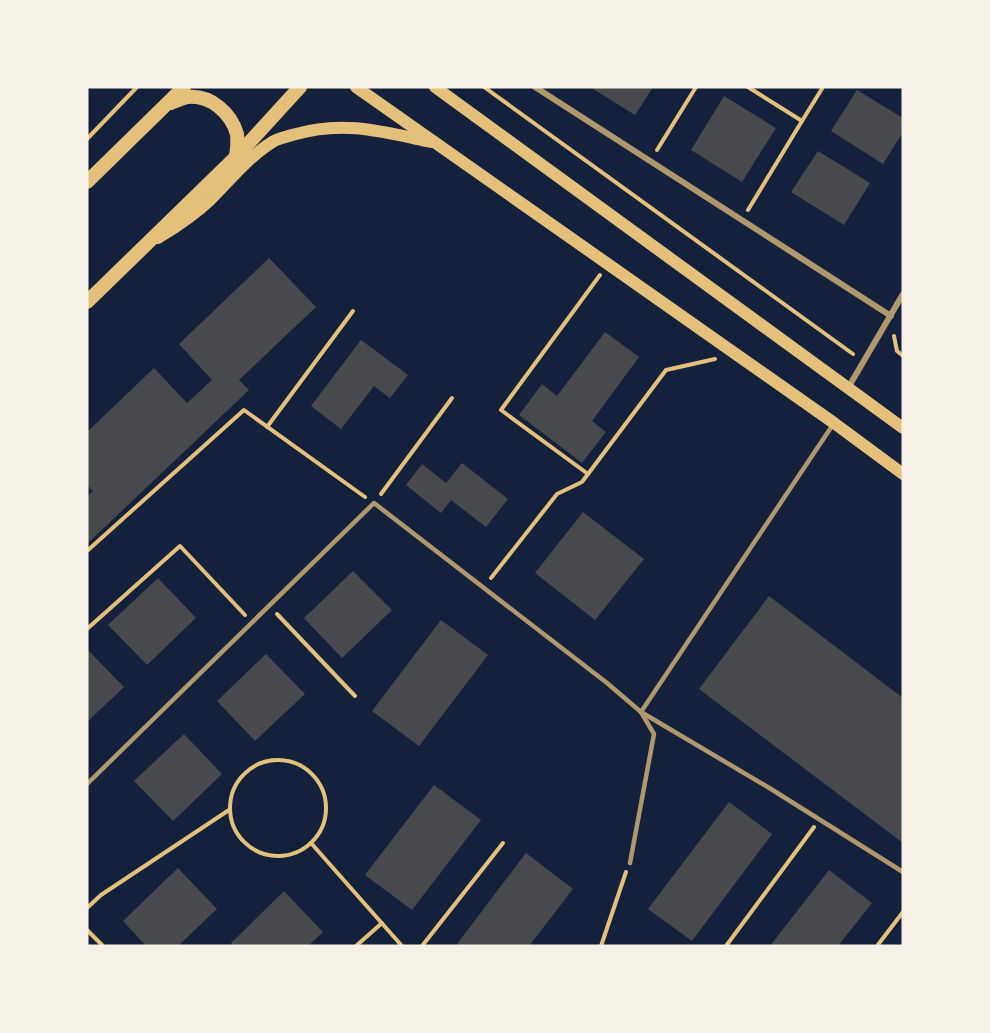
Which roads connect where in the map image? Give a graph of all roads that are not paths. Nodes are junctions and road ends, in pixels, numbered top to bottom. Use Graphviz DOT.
graph roads {
  1 [pos="169,87"];
  2 [pos="184,87"];
  3 [pos="300,87"];
  4 [pos="356,87"];
  5 [pos="435,87"];
  6 [pos="448,87"];
  7 [pos="535,87"];
  8 [pos="167,104"];
  9 [pos="463,107"];
  10 [pos="436,143"];
  11 [pos="236,157"];
  12 [pos="87,182"];
  13 [pos="145,247"];
  14 [pos="903,294"];
  15 [pos="87,302"];
  16 [pos="891,316"];
  17 [pos="848,388"];
  18 [pos="834,423"];
  19 [pos="903,428"];
  20 [pos="903,474"];
  21 [pos="641,711"];
  22 [pos="87,784"];
  23 [pos="630,863"];
  24 [pos="903,872"];
  1 -- 8 [label="main road"];
  2 -- 8 [label="main road"];
  3 -- 11 [label="main road"];
  4 -- 10 [label="main road"];
  5 -- 9 [label="main road"];
  6 -- 9 [label="main road"];
  7 -- 16 [label="street"];
  8 -- 11 [label="main road"];
  8 -- 12 [label="main road"];
  9 -- 17 [label="main road"];
  10 -- 13 [label="main road"];
  10 -- 18 [label="main road"];
  11 -- 13 [label="main road"];
  13 -- 15 [label="main road"];
  14 -- 16 [label="street"];
  16 -- 17 [label="street"];
  17 -- 19 [label="main road"];
  18 -- 20 [label="main road"];
  18 -- 21 [label="lane"];
  21 -- 22 [label="lane"];
  21 -- 23 [label="lane"];
  21 -- 24 [label="lane"];
}
